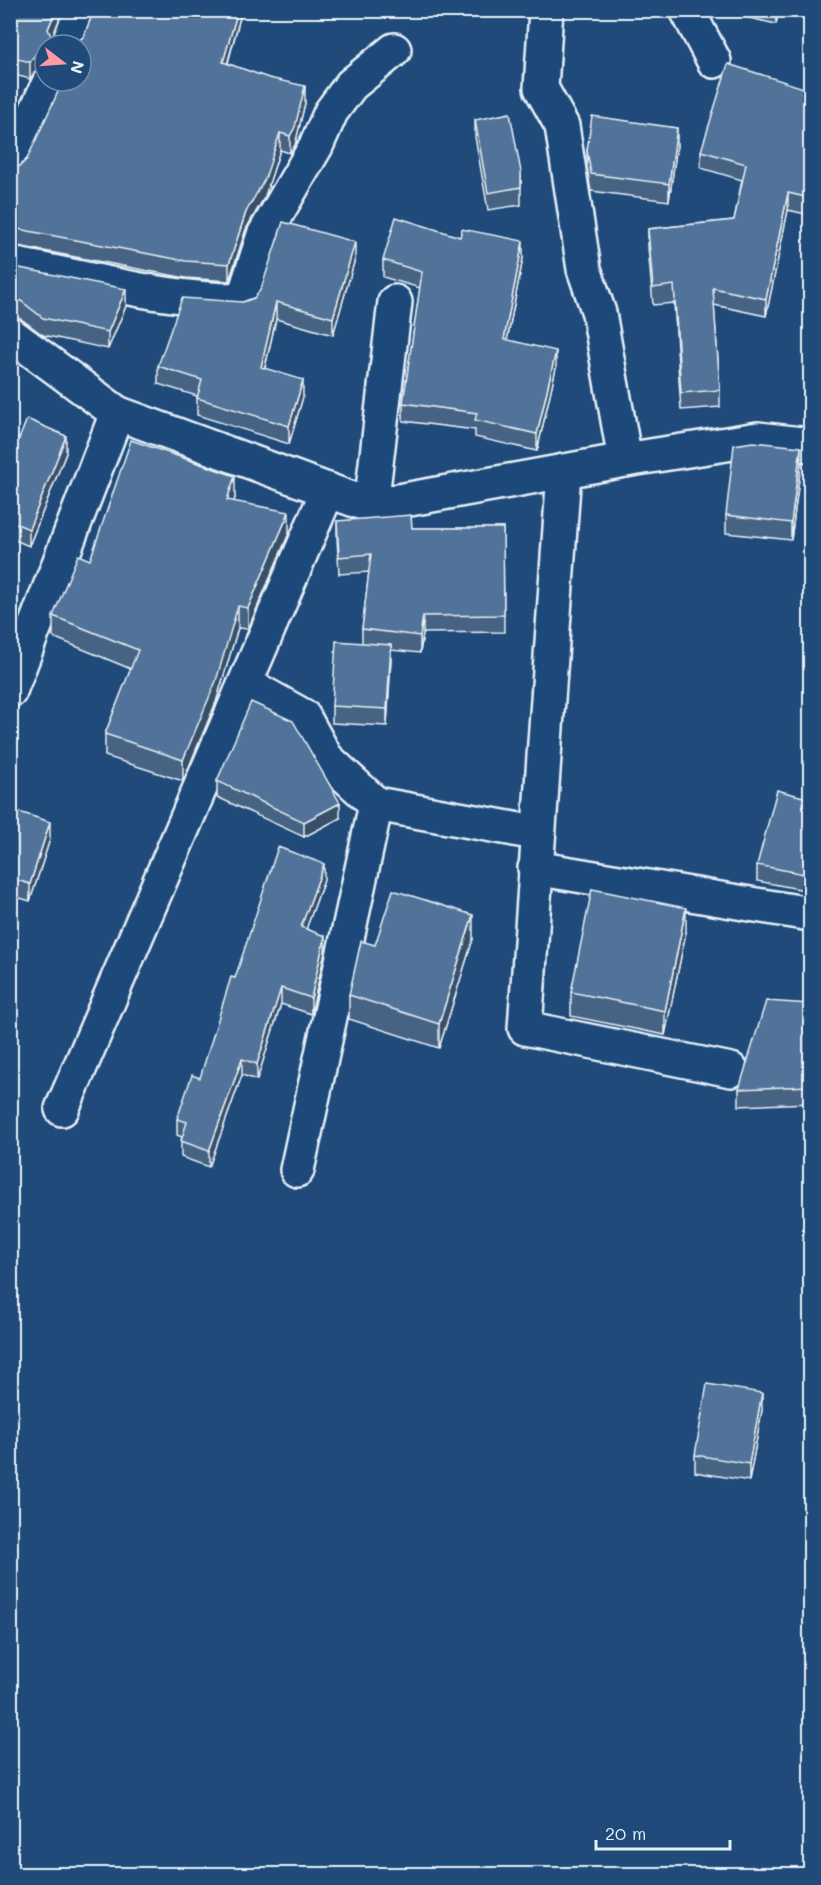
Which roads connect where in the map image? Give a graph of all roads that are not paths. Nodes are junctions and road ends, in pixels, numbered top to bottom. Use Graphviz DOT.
graph roads {
  1 [pos="83,10"];
  2 [pos="546,10"];
  3 [pos="687,10"];
  4 [pos="72,33"];
  5 [pos="394,50"];
  6 [pos="714,61"];
  7 [pos="45,93"];
  8 [pos="11,168"];
  9 [pos="10,264"];
  10 [pos="395,302"];
  11 [pos="10,334"];
  12 [pos="117,413"];
  13 [pos="810,445"];
  14 [pos="626,460"];
  15 [pos="564,471"];
  16 [pos="328,490"];
  17 [pos="372,506"];
  18 [pos="246,684"];
  19 [pos="10,691"];
  20 [pos="376,804"];
  21 [pos="536,833"];
  22 [pos="535,868"];
  23 [pos="810,914"];
  24 [pos="732,1070"];
  25 [pos="62,1109"];
  26 [pos="297,1170"];
  1 -- 4 [label="street"];
  2 -- 14 [label="street"];
  3 -- 6 [label="street"];
  5 -- 9 [label="street"];
  7 -- 8 [label="street"];
  10 -- 17 [label="street"];
  11 -- 12 [label="street"];
  12 -- 16 [label="street"];
  12 -- 19 [label="street"];
  13 -- 14 [label="street"];
  14 -- 15 [label="street"];
  15 -- 17 [label="street"];
  15 -- 21 [label="street"];
  16 -- 17 [label="street"];
  16 -- 18 [label="street"];
  18 -- 20 [label="street"];
  18 -- 25 [label="street"];
  20 -- 21 [label="street"];
  20 -- 26 [label="street"];
  21 -- 22 [label="street"];
  22 -- 23 [label="street"];
  22 -- 24 [label="street"];
}
